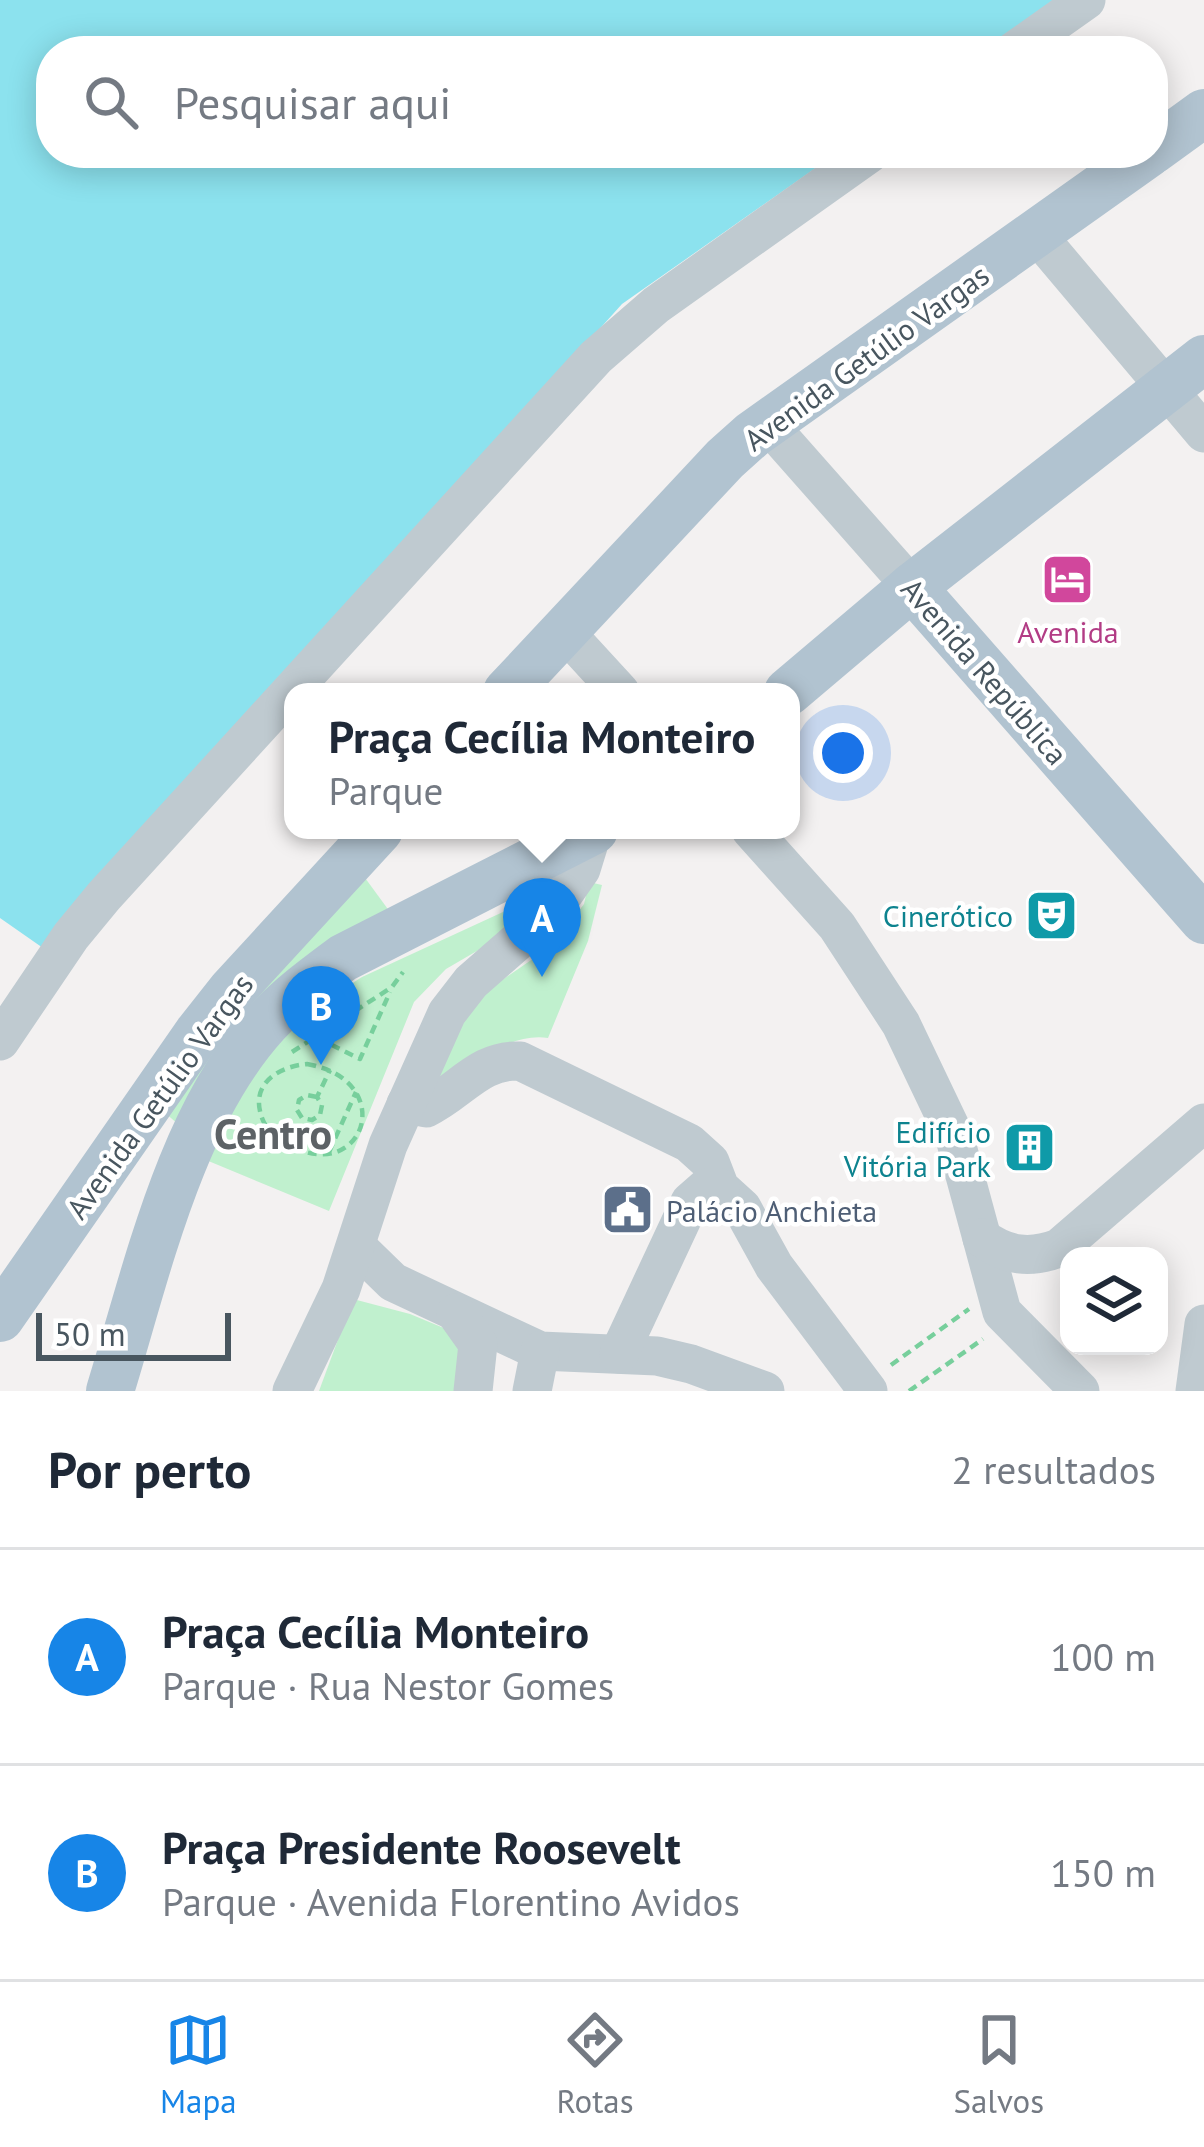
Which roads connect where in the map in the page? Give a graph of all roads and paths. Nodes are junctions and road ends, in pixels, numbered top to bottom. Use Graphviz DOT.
graph roads {
  1 [pos="1086,0"];
  2 [pos="1035,36"];
  3 [pos="1204,113"];
  4 [pos="1168,139"];
  5 [pos="849,168"];
  6 [pos="1129,168"];
  7 [pos="1037,235"];
  8 [pos="1204,359"];
  9 [pos="1167,390"];
  10 [pos="767,423"];
  11 [pos="1204,434"];
  12 [pos="911,587"];
  13 [pos="564,631"];
  14 [pos="298,683"];
  15 [pos="515,683"];
  16 [pos="612,683"];
  17 [pos="799,683"];
  18 [pos="284,699"];
  19 [pos="371,839"];
  20 [pos="576,839"];
  21 [pos="591,839"];
  22 [pos="759,839"];
  23 [pos="1204,920"];
  24 [pos="406,963"];
  25 [pos="392,987"];
  26 [pos="318,1038"];
  27 [pos="0,1040"];
  28 [pos="278,1059"];
  29 [pos="330,1070"];
  30 [pos="253,1084"];
  31 [pos="356,1092"];
  32 [pos="317,1097"];
  33 [pos="406,1104"];
  34 [pos="365,1116"];
  35 [pos="307,1120"];
  36 [pos="1204,1123"];
  37 [pos="355,1140"];
  38 [pos="294,1148"];
  39 [pos="329,1152"];
  40 [pos="720,1188"];
  41 [pos="982,1238"];
  42 [pos="357,1247"];
  43 [pos="393,1282"];
  44 [pos="341,1289"];
  45 [pos="987,1315"];
  46 [pos="0,1318"];
  47 [pos="1204,1324"];
  48 [pos="477,1329"];
  49 [pos="540,1352"];
  50 [pos="620,1354"];
  51 [pos="874,1382"];
  52 [pos="110,1391"];
  53 [pos="292,1391"];
  54 [pos="473,1391"];
  55 [pos="532,1391"];
  56 [pos="765,1391"];
  57 [pos="909,1391"];
  58 [pos="1080,1391"];
  59 [pos="1195,1391"];
  1 -- 2 [label="street"];
  3 -- 4 [label="main road, Avenida Getúlio Vargas"];
  5 -- 14 [label="street"];
  6 -- 7 [label="main road, Avenida Getúlio Vargas"];
  7 -- 9 [label="street"];
  7 -- 10 [label="main road, Avenida Getúlio Vargas"];
  8 -- 9 [label="main road"];
  9 -- 11 [label="street"];
  9 -- 12 [label="main road"];
  10 -- 12 [label="street, Avenida República"];
  10 -- 13 [label="main road, Avenida Getúlio Vargas"];
  12 -- 17 [label="main road"];
  12 -- 23 [label="main road, Avenida República"];
  13 -- 15 [label="main road, Avenida Getúlio Vargas"];
  13 -- 16 [label="street"];
  18 -- 27 [label="street"];
  19 -- 46 [label="main road, Avenida Getúlio Vargas"];
  20 -- 30 [label="main road"];
  21 -- 33 [label="street"];
  22 -- 41 [label="street"];
  24 -- 25 [label="path"];
  25 -- 26 [label="path"];
  25 -- 26 [label="path"];
  26 -- 28 [label="path"];
  29 -- 30 [label="path"];
  29 -- 31 [label="path"];
  29 -- 32 [label="path"];
  30 -- 38 [label="path"];
  30 -- 52 [label="main road"];
  31 -- 34 [label="path"];
  31 -- 39 [label="path"];
  32 -- 35 [label="path"];
  32 -- 35 [label="path"];
  33 -- 40 [label="street"];
  33 -- 42 [label="street"];
  35 -- 38 [label="path"];
  36 -- 41 [label="street"];
  37 -- 39 [label="path"];
  38 -- 39 [label="path"];
  40 -- 50 [label="street"];
  40 -- 51 [label="street"];
  41 -- 45 [label="street"];
  42 -- 43 [label="street"];
  42 -- 44 [label="street"];
  43 -- 44 [label="street"];
  43 -- 48 [label="street"];
  44 -- 53 [label="street"];
  45 -- 51 [label="path"];
  45 -- 57 [label="path"];
  45 -- 58 [label="street"];
  47 -- 59 [label="street"];
  48 -- 49 [label="street"];
  48 -- 54 [label="street"];
  49 -- 50 [label="street"];
  49 -- 55 [label="street"];
  50 -- 56 [label="street"];
}
